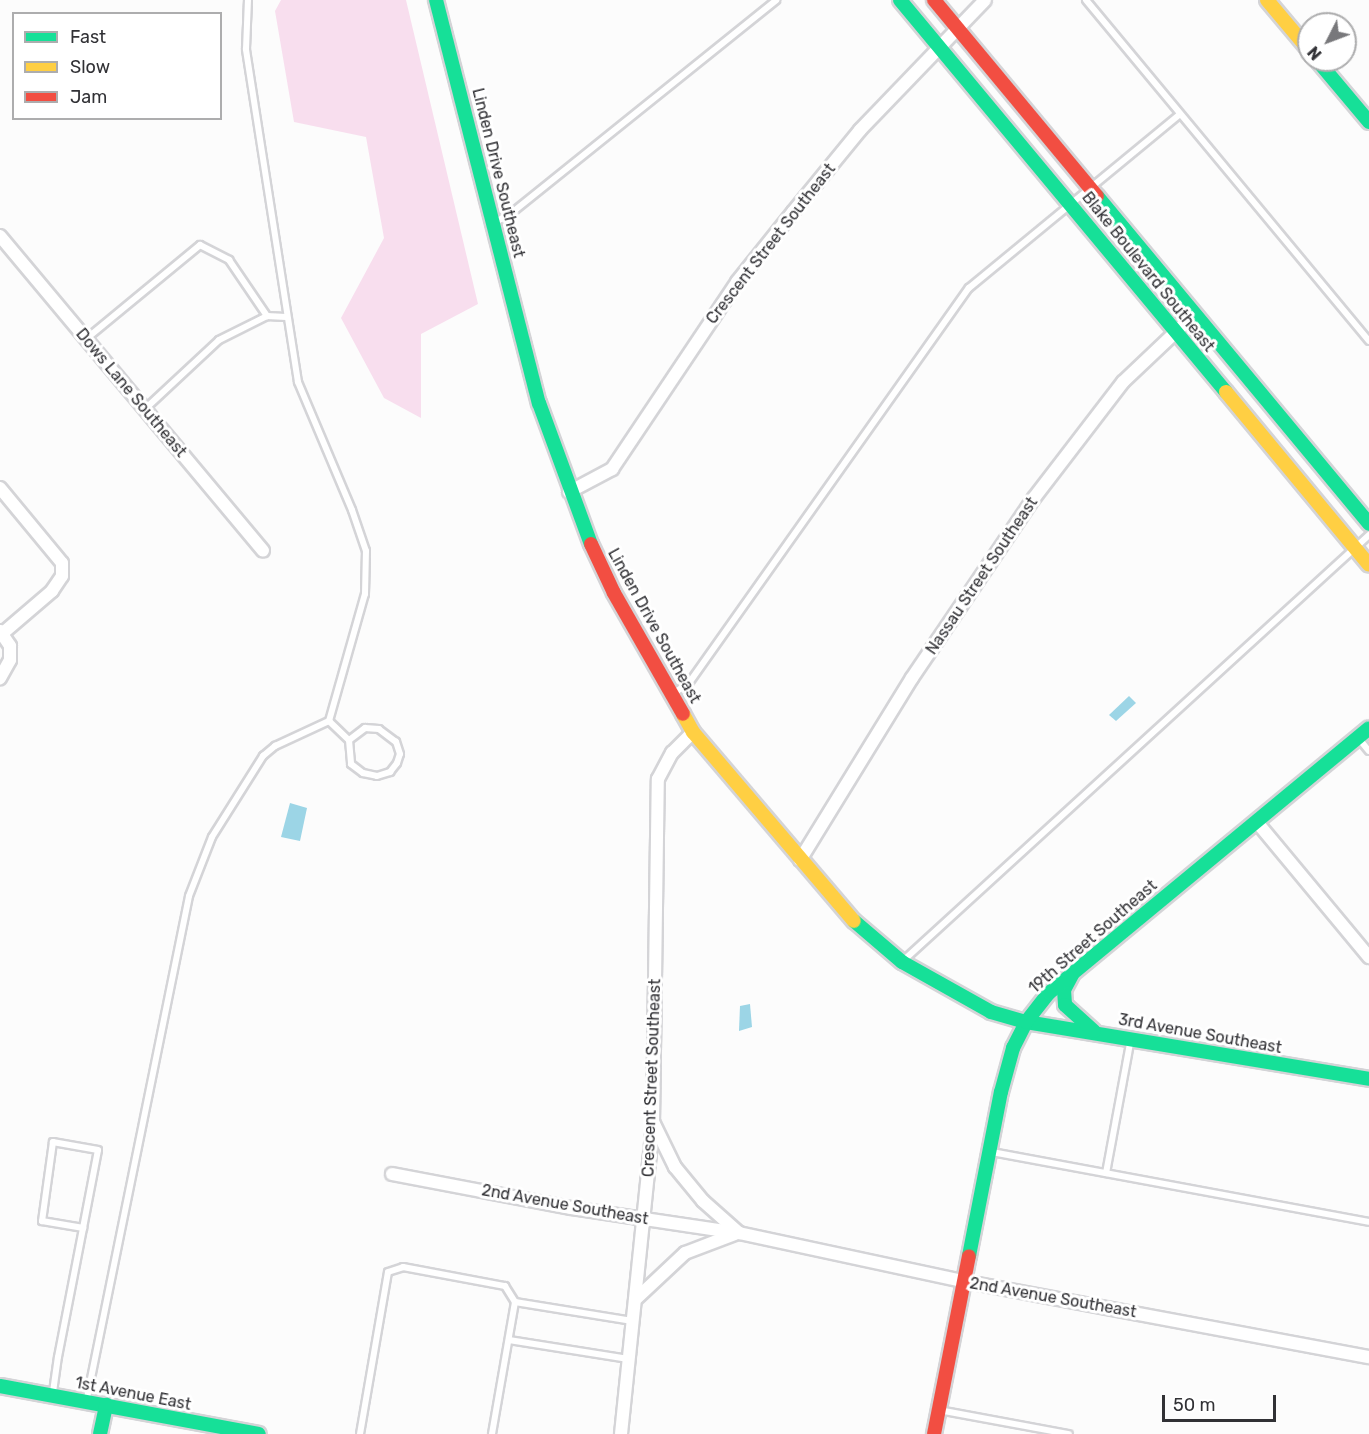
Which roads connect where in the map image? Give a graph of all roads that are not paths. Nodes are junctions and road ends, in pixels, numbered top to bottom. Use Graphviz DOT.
graph roads {
  1 [pos="248,0"];
  2 [pos="436,0"];
  3 [pos="776,0"];
  4 [pos="900,0"];
  5 [pos="934,0"];
  6 [pos="985,0"];
  7 [pos="1086,0"];
  8 [pos="1267,0"];
  9 [pos="956,27"];
  10 [pos="1297,36"];
  11 [pos="939,47"];
  12 [pos="1327,72"];
  13 [pos="1180,114"];
  14 [pos="1369,122"];
  15 [pos="1089,188"];
  16 [pos="1071,204"];
  17 [pos="494,222"];
  18 [pos="0,236"];
  19 [pos="1195,314"];
  20 [pos="267,316"];
  21 [pos="286,317"];
  22 [pos="1174,330"];
  23 [pos="86,340"];
  24 [pos="1369,341"];
  25 [pos="144,410"];
  26 [pos="0,488"];
  27 [pos="570,492"];
  28 [pos="1369,524"];
  29 [pos="1369,535"];
  30 [pos="1354,547"];
  31 [pos="263,550"];
  32 [pos="1369,565"];
  33 [pos="2,632"];
  34 [pos="0,678"];
  35 [pos="672,694"];
  36 [pos="329,721"];
  37 [pos="1369,728"];
  38 [pos="693,732"];
  39 [pos="1357,737"];
  40 [pos="349,740"];
  41 [pos="1369,752"];
  42 [pos="1256,821"];
  43 [pos="800,860"];
  44 [pos="1369,957"];
  45 [pos="902,962"];
  46 [pos="1073,972"];
  47 [pos="1026,1022"];
  48 [pos="1101,1034"];
  49 [pos="1130,1039"];
  50 [pos="1369,1080"];
  51 [pos="653,1123"];
  52 [pos="988,1152"];
  53 [pos="1106,1173"];
  54 [pos="392,1174"];
  55 [pos="645,1219"];
  56 [pos="1369,1222"];
  57 [pos="83,1228"];
  58 [pos="739,1233"];
  59 [pos="962,1281"];
  60 [pos="637,1298"];
  61 [pos="515,1302"];
  62 [pos="634,1322"];
  63 [pos="509,1340"];
  64 [pos="1369,1357"];
  65 [pos="630,1359"];
  66 [pos="0,1386"];
  67 [pos="52,1395"];
  68 [pos="87,1402"];
  69 [pos="106,1405"];
  70 [pos="939,1410"];
  71 [pos="934,1433"];
  72 [pos="100,1434"];
  73 [pos="259,1434"];
  74 [pos="360,1434"];
  75 [pos="492,1434"];
  76 [pos="621,1434"];
  77 [pos="1069,1434"];
  1 -- 21 [label="lane"];
  2 -- 17 [label="street, Linden Drive Southeast"];
  3 -- 17 [label="lane"];
  4 -- 11 [label="street, Blake Boulevard Southeast"];
  5 -- 9 [label="street, Blake Boulevard Southeast"];
  6 -- 9 [label="street, Crescent Street Southeast"];
  7 -- 13 [label="lane"];
  8 -- 10 [label="street"];
  9 -- 11 [label="street, Crescent Street Southeast"];
  9 -- 15 [label="street, Blake Boulevard Southeast"];
  11 -- 16 [label="street, Blake Boulevard Southeast"];
  11 -- 27 [label="street, Crescent Street Southeast"];
  12 -- 14 [label="street"];
  13 -- 15 [label="lane"];
  13 -- 24 [label="lane"];
  15 -- 16 [label="lane"];
  15 -- 19 [label="street, Blake Boulevard Southeast"];
  16 -- 22 [label="street, Blake Boulevard Southeast"];
  16 -- 35 [label="lane"];
  17 -- 27 [label="street, Linden Drive Southeast"];
  18 -- 23 [label="street, Dows Lane Southeast"];
  19 -- 22 [label="street, Nassau Street Southeast"];
  19 -- 28 [label="street, Blake Boulevard Southeast"];
  20 -- 21 [label="lane"];
  20 -- 23 [label="lane"];
  20 -- 25 [label="lane"];
  21 -- 36 [label="lane"];
  22 -- 30 [label="street, Blake Boulevard Southeast"];
  22 -- 43 [label="street, Nassau Street Southeast"];
  23 -- 25 [label="street, Dows Lane Southeast"];
  25 -- 31 [label="street, Dows Lane Southeast"];
  26 -- 33 [label="street"];
  27 -- 35 [label="street, Linden Drive Southeast"];
  29 -- 30 [label="lane"];
  30 -- 32 [label="street, Blake Boulevard Southeast"];
  30 -- 45 [label="lane"];
  33 -- 34 [label="street"];
  35 -- 38 [label="street, Linden Drive Southeast"];
  36 -- 40 [label="lane"];
  36 -- 68 [label="lane"];
  37 -- 39 [label="street, 19th Street Southeast"];
  38 -- 43 [label="street, Linden Drive Southeast"];
  38 -- 51 [label="street, Crescent Street Southeast"];
  39 -- 41 [label="lane"];
  39 -- 42 [label="street, 19th Street Southeast"];
  40 -- 40 [label="lane"];
  42 -- 44 [label="street"];
  42 -- 46 [label="street, 19th Street Southeast"];
  43 -- 45 [label="street, Linden Drive Southeast"];
  45 -- 47 [label="street, Linden Drive Southeast"];
  46 -- 47 [label="street, 19th Street Southeast"];
  46 -- 48 [label="street"];
  47 -- 48 [label="street, 3rd Avenue Southeast"];
  47 -- 52 [label="street, 19th Street Southeast"];
  48 -- 49 [label="street, 3rd Avenue Southeast"];
  49 -- 50 [label="street, 3rd Avenue Southeast"];
  49 -- 53 [label="lane"];
  51 -- 55 [label="street, Crescent Street Southeast"];
  51 -- 58 [label="street, 2nd Avenue Southeast"];
  52 -- 53 [label="lane"];
  52 -- 59 [label="street, 19th Street Southeast"];
  53 -- 56 [label="lane"];
  54 -- 55 [label="street, 2nd Avenue Southeast"];
  55 -- 58 [label="street, 2nd Avenue Southeast"];
  55 -- 60 [label="street, Crescent Street Southeast"];
  57 -- 57 [label="lane"];
  57 -- 67 [label="lane"];
  58 -- 59 [label="street, 2nd Avenue Southeast"];
  58 -- 60 [label="street"];
  59 -- 64 [label="street, 2nd Avenue Southeast"];
  59 -- 70 [label="street, 19th Street Southeast"];
  60 -- 62 [label="street, Crescent Street Southeast"];
  61 -- 62 [label="lane"];
  61 -- 63 [label="lane"];
  61 -- 74 [label="lane"];
  62 -- 65 [label="street, Crescent Street Southeast"];
  63 -- 65 [label="lane"];
  63 -- 75 [label="lane"];
  65 -- 76 [label="street, Crescent Street Southeast"];
  66 -- 67 [label="street, 1st Avenue East"];
  67 -- 68 [label="street, 1st Avenue East"];
  68 -- 69 [label="street, 1st Avenue East"];
  69 -- 72 [label="street"];
  69 -- 73 [label="street, 1st Avenue East"];
  70 -- 71 [label="street, 19th Street Southeast"];
  70 -- 77 [label="lane"];
}
